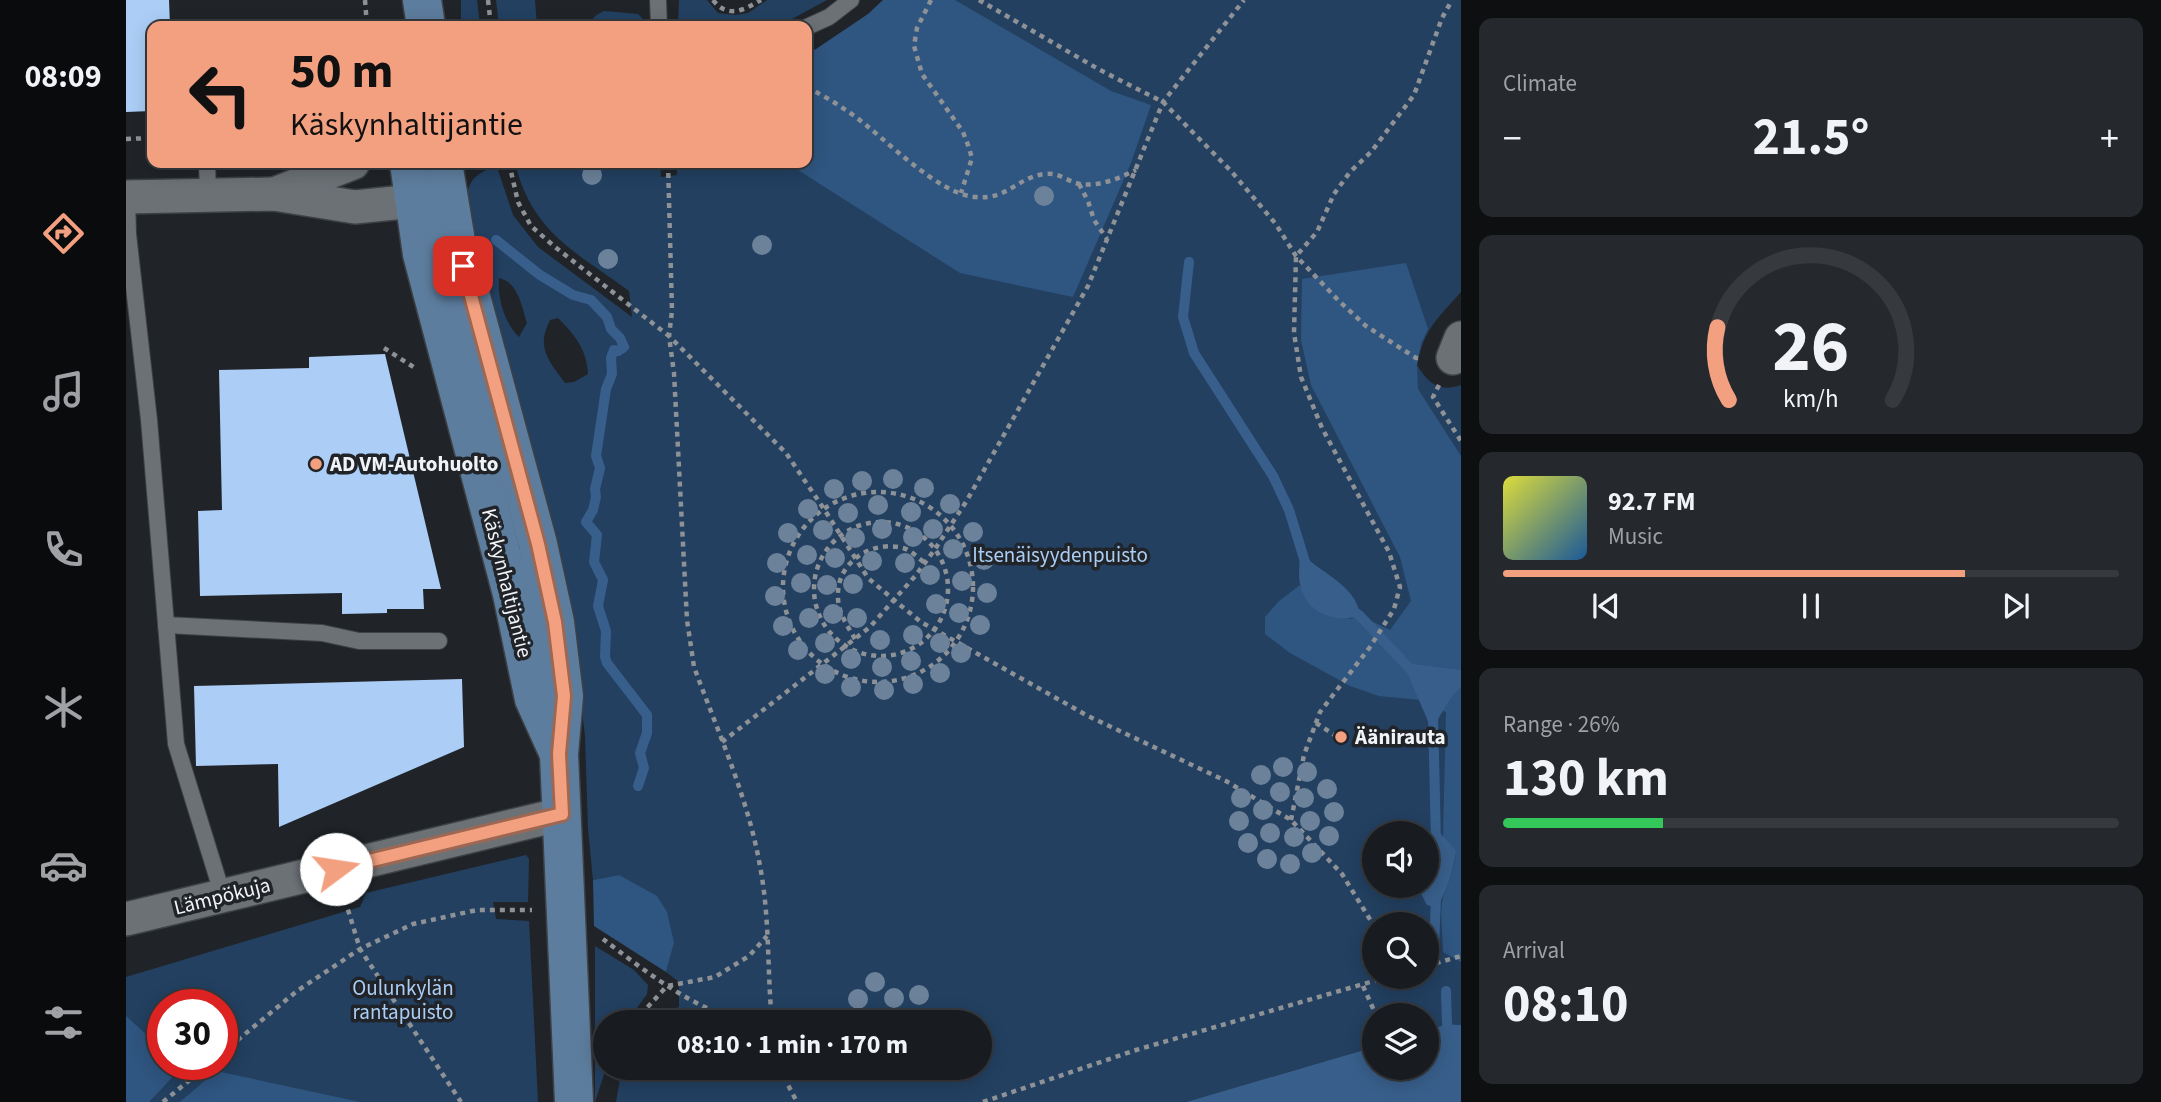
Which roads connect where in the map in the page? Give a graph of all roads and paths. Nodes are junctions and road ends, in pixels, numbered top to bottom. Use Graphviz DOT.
graph roads {
  1 [pos="365,0"];
  2 [pos="398,0"];
  3 [pos="422,0"];
  4 [pos="488,0"];
  5 [pos="658,0"];
  6 [pos="713,0"];
  7 [pos="761,0"];
  8 [pos="851,0"];
  9 [pos="931,0"];
  10 [pos="979,0"];
  11 [pos="1244,0"];
  12 [pos="1452,0"];
  13 [pos="367,21"];
  14 [pos="398,21"];
  15 [pos="425,21"];
  16 [pos="490,21"];
  17 [pos="659,21"];
  18 [pos="812,25"];
  19 [pos="812,91"];
  20 [pos="1163,102"];
  21 [pos="147,138"];
  22 [pos="126,139"];
  23 [pos="340,168"];
  24 [pos="410,168"];
  25 [pos="438,168"];
  26 [pos="443,168"];
  27 [pos="510,168"];
  28 [pos="668,168"];
  29 [pos="1137,169"];
  30 [pos="207,179"];
  31 [pos="1079,184"];
  32 [pos="961,193"];
  33 [pos="274,194"];
  34 [pos="126,197"];
  35 [pos="414,201"];
  36 [pos="1108,240"];
  37 [pos="1296,256"];
  38 [pos="669,336"];
  39 [pos="384,348"];
  40 [pos="1457,348"];
  41 [pos="416,370"];
  42 [pos="1461,442"];
  43 [pos="824,509"];
  44 [pos="950,526"];
  45 [pos="840,533"];
  46 [pos="935,550"];
  47 [pos="855,558"];
  48 [pos="925,563"];
  49 [pos="894,600"];
  50 [pos="166,625"];
  51 [pos="936,630"];
  52 [pos="855,639"];
  53 [pos="439,641"];
  54 [pos="957,642"];
  55 [pos="843,648"];
  56 [pos="820,663"];
  57 [pos="1316,723"];
  58 [pos="1336,736"];
  59 [pos="722,742"];
  60 [pos="559,754"];
  61 [pos="562,814"];
  62 [pos="1291,820"];
  63 [pos="336,869"];
  64 [pos="223,896"];
  65 [pos="532,910"];
  66 [pos="1365,912"];
  67 [pos="126,919"];
  68 [pos="595,933"];
  69 [pos="768,935"];
  70 [pos="360,949"];
  71 [pos="1461,956"];
  72 [pos="1439,962"];
  73 [pos="667,986"];
  74 [pos="1362,986"];
  75 [pos="645,1010"];
  76 [pos="713,1010"];
  77 [pos="771,1010"];
  78 [pos="238,1040"];
  79 [pos="190,1080"];
  80 [pos="785,1080"];
  81 [pos="163,1102"];
  82 [pos="461,1102"];
  83 [pos="574,1102"];
  84 [pos="797,1102"];
  85 [pos="983,1102"];
  1 -- 13 [label="path"];
  2 -- 14 [label="main road"];
  3 -- 15 [label="main road"];
  4 -- 16 [label="path"];
  5 -- 17 [label="lane"];
  6 -- 7 [label="path"];
  8 -- 18 [label="lane"];
  9 -- 32 [label="path"];
  10 -- 20 [label="path"];
  11 -- 20 [label="path"];
  12 -- 37 [label="path"];
  19 -- 32 [label="path"];
  20 -- 29 [label="path"];
  20 -- 37 [label="path"];
  21 -- 22 [label="path"];
  23 -- 33 [label="street"];
  24 -- 35 [label="main road, Käskynhaltijantie"];
  25 -- 35 [label="street"];
  26 -- 60 [label="main road, Käskynhaltijantie"];
  27 -- 38 [label="path"];
  28 -- 38 [label="path"];
  29 -- 31 [label="path"];
  29 -- 36 [label="path"];
  30 -- 33 [label="street"];
  30 -- 34 [label="street"];
  31 -- 32 [label="path"];
  31 -- 36 [label="path"];
  33 -- 35 [label="street"];
  34 -- 50 [label="lane"];
  35 -- 60 [label="main road, Käskynhaltijantie"];
  36 -- 44 [label="path"];
  37 -- 40 [label="path"];
  37 -- 57 [label="path"];
  38 -- 43 [label="path"];
  38 -- 59 [label="path"];
  39 -- 41 [label="path"];
  40 -- 42 [label="path"];
  43 -- 44 [label="path"];
  43 -- 45 [label="path"];
  43 -- 56 [label="path"];
  44 -- 46 [label="path"];
  44 -- 54 [label="path"];
  45 -- 46 [label="path"];
  45 -- 47 [label="path"];
  45 -- 55 [label="path"];
  46 -- 48 [label="path"];
  46 -- 51 [label="path"];
  47 -- 48 [label="path"];
  47 -- 49 [label="path"];
  47 -- 52 [label="path"];
  48 -- 49 [label="path"];
  49 -- 51 [label="path"];
  49 -- 52 [label="path"];
  50 -- 53 [label="lane"];
  50 -- 64 [label="lane"];
  51 -- 54 [label="path"];
  51 -- 55 [label="path"];
  52 -- 55 [label="path"];
  54 -- 56 [label="path"];
  54 -- 62 [label="path"];
  55 -- 56 [label="path"];
  56 -- 59 [label="path"];
  57 -- 58 [label="path"];
  57 -- 62 [label="path"];
  59 -- 69 [label="path"];
  60 -- 61 [label="main road, Käskynhaltijantie"];
  61 -- 63 [label="street, Lämpökuja"];
  61 -- 83 [label="main road, Käskynhaltijantie"];
  62 -- 66 [label="path"];
  63 -- 64 [label="street, Lämpökuja"];
  63 -- 70 [label="path"];
  64 -- 67 [label="street, Lämpökuja"];
  65 -- 70 [label="path"];
  68 -- 73 [label="path"];
  69 -- 73 [label="path"];
  69 -- 77 [label="path"];
  70 -- 78 [label="path"];
  70 -- 82 [label="path"];
  71 -- 72 [label="path"];
  73 -- 75 [label="path"];
  73 -- 76 [label="path"];
  74 -- 85 [label="path"];
  79 -- 81 [label="path"];
  80 -- 84 [label="path"];
}
